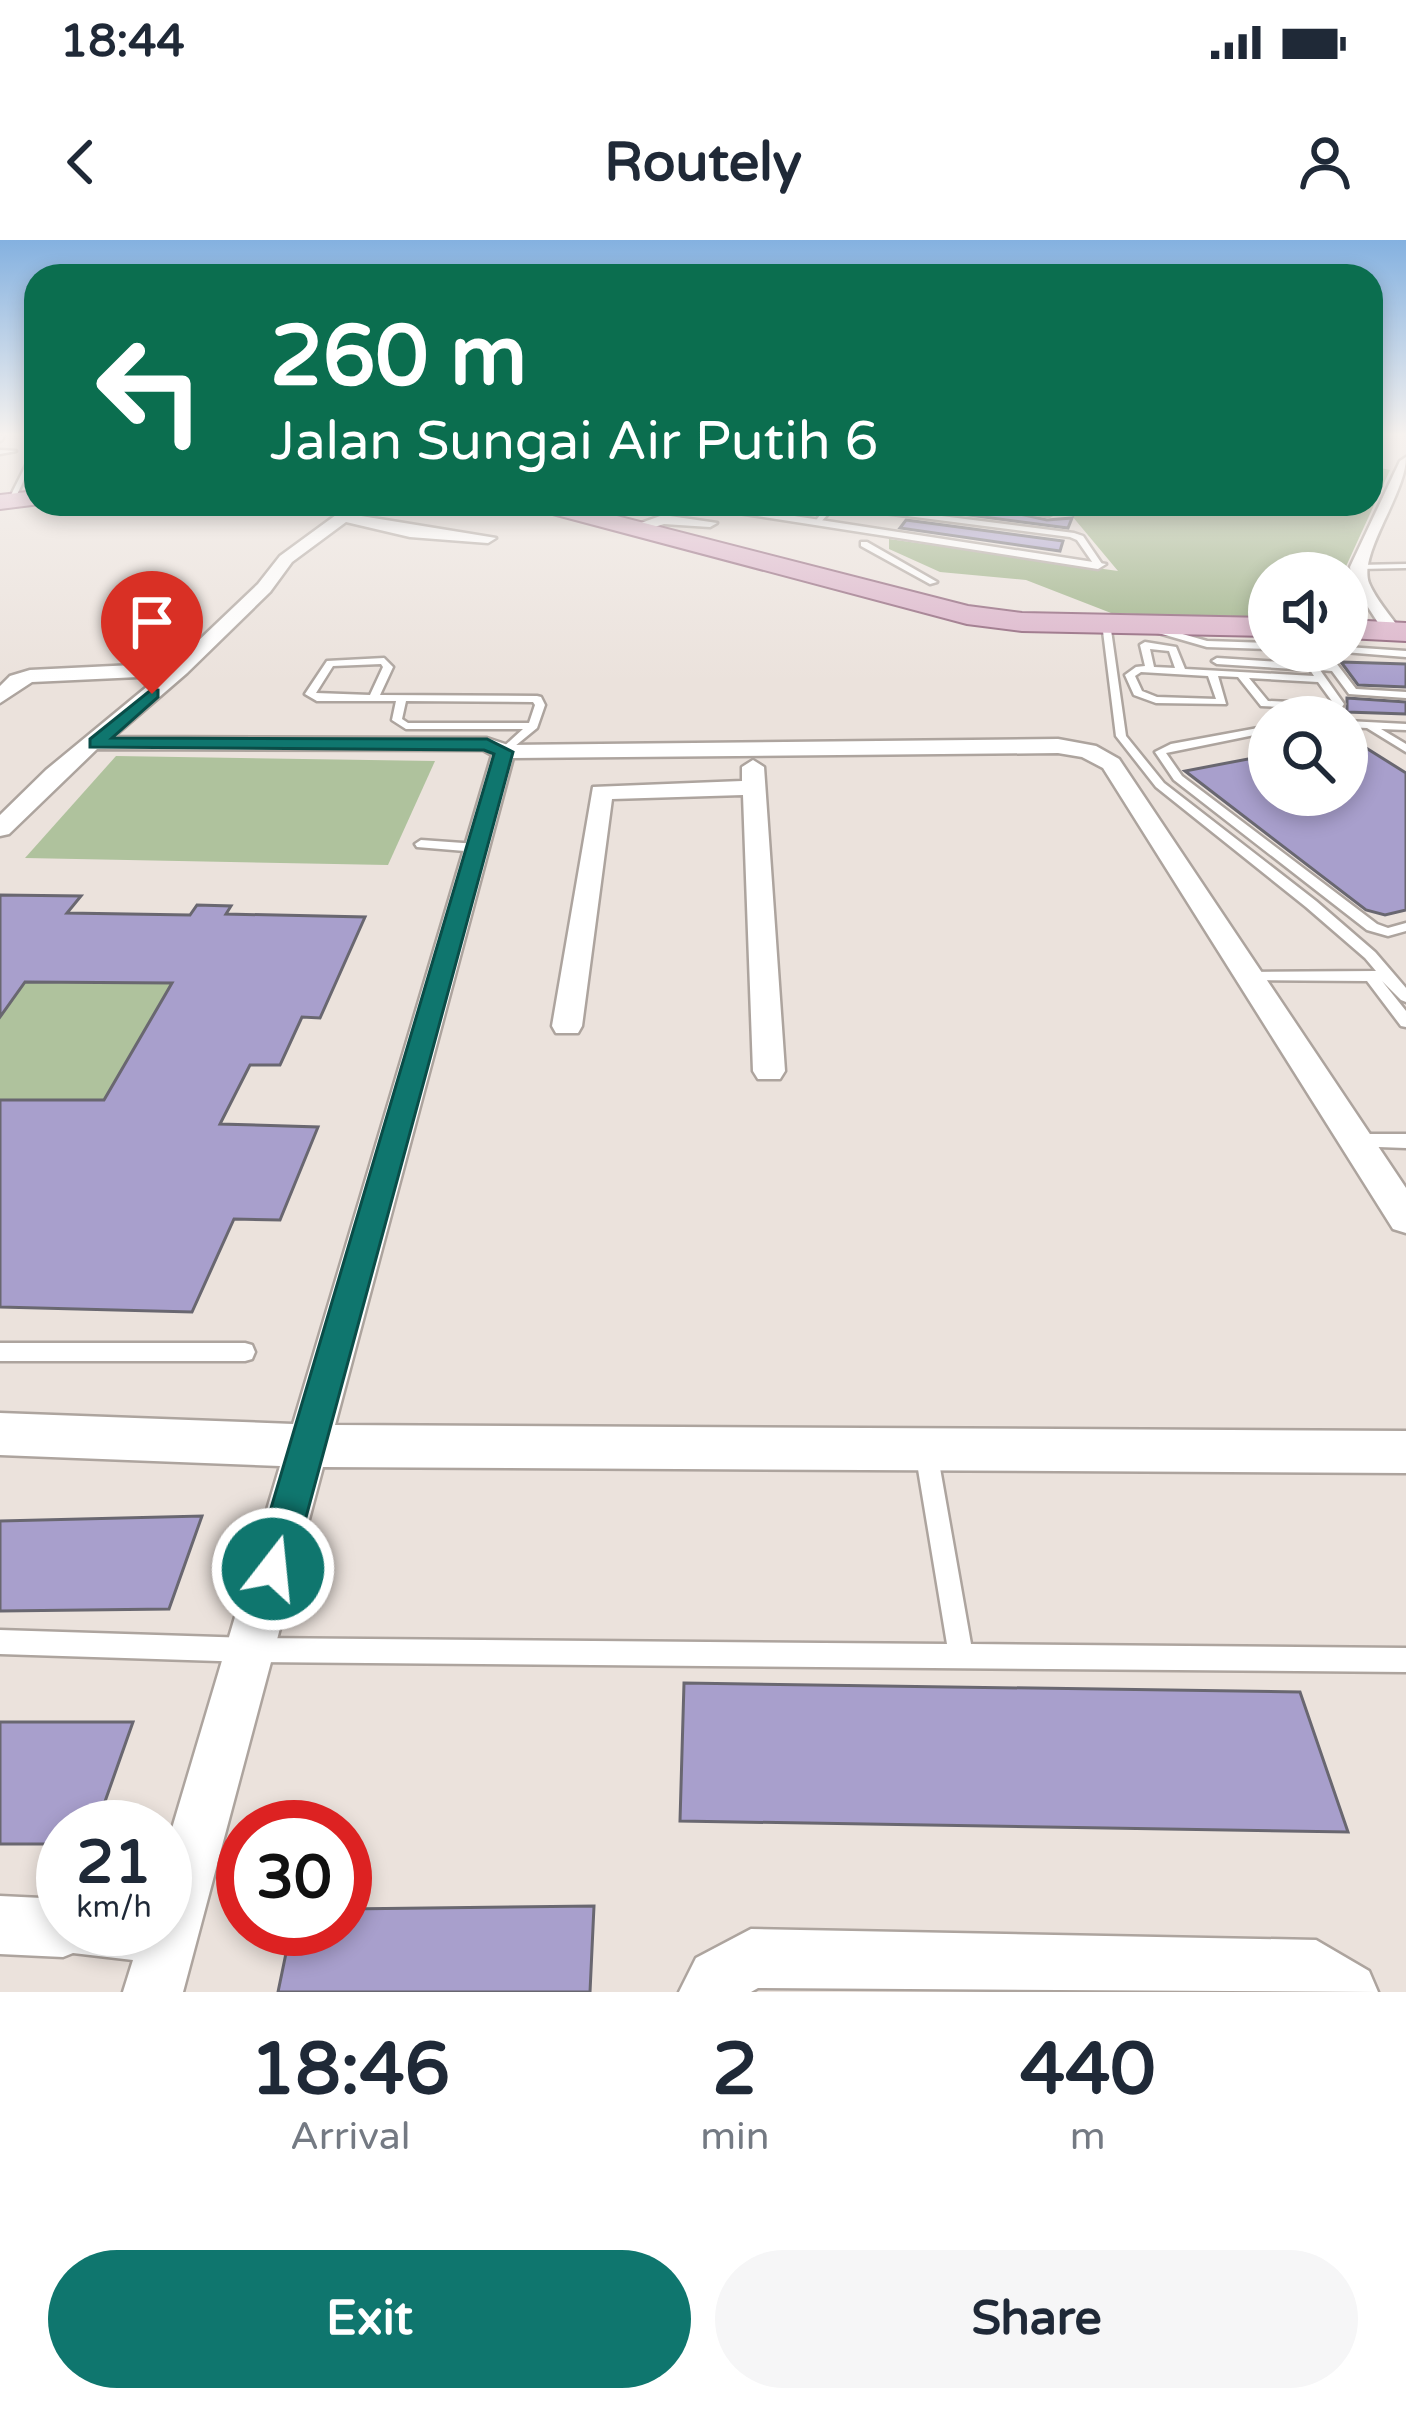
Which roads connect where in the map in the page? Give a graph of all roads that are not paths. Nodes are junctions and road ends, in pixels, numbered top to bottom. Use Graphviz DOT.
graph roads {
  1 [pos="342,518"];
  2 [pos="372,518"];
  3 [pos="594,518"];
  4 [pos="611,518"];
  5 [pos="664,518"];
  6 [pos="730,518"];
  7 [pos="789,518"];
  8 [pos="820,518"];
  9 [pos="883,518"];
  10 [pos="955,518"];
  11 [pos="1380,518"];
  12 [pos="602,520"];
  13 [pos="816,522"];
  14 [pos="635,528"];
  15 [pos="869,537"];
  16 [pos="488,538"];
  17 [pos="1365,552"];
  18 [pos="1098,564"];
  19 [pos="1406,566"];
  20 [pos="1368,567"];
  21 [pos="933,582"];
  22 [pos="1368,593"];
  23 [pos="1117,623"];
  24 [pos="1368,633"];
  25 [pos="1202,634"];
  26 [pos="1248,634"];
  27 [pos="1402,639"];
  28 [pos="1368,646"];
  29 [pos="180,669"];
  30 [pos="1150,669"];
  31 [pos="1248,669"];
  32 [pos="1218,670"];
  33 [pos="1181,672"];
  34 [pos="1317,672"];
  35 [pos="1335,672"];
  36 [pos="1241,675"];
  37 [pos="1322,679"];
  38 [pos="1406,695"];
  39 [pos="1256,696"];
  40 [pos="1334,696"];
  41 [pos="0,697"];
  42 [pos="374,698"];
  43 [pos="401,699"];
  44 [pos="1215,703"];
  45 [pos="1236,704"];
  46 [pos="1368,725"];
  47 [pos="1406,728"];
  48 [pos="1248,733"];
  49 [pos="519,739"];
  50 [pos="96,743"];
  51 [pos="752,748"];
  52 [pos="1406,749"];
  53 [pos="754,788"];
  54 [pos="0,829"];
  55 [pos="421,844"];
  56 [pos="477,848"];
  57 [pos="1406,927"];
  58 [pos="1379,976"];
  59 [pos="1248,977"];
  60 [pos="1406,997"];
  61 [pos="1406,1022"];
  62 [pos="567,1026"];
  63 [pos="769,1071"];
  64 [pos="1356,1141"];
  65 [pos="1406,1141"];
  66 [pos="1406,1218"];
  67 [pos="0,1352"];
  68 [pos="245,1352"];
  69 [pos="0,1435"];
  70 [pos="308,1446"];
  71 [pos="926,1450"];
  72 [pos="1406,1452"];
  73 [pos="0,1642"];
  74 [pos="250,1650"];
  75 [pos="961,1656"];
  76 [pos="1406,1660"];
  77 [pos="192,1853"];
  78 [pos="0,1925"];
  79 [pos="36,1927"];
  80 [pos="163,1956"];
  81 [pos="153,1992"];
  82 [pos="709,1992"];
  83 [pos="1348,1992"];
  1 -- 29 [label="street"];
  2 -- 16 [label="street"];
  3 -- 12 [label="main road"];
  4 -- 12 [label="street"];
  5 -- 14 [label="street"];
  6 -- 15 [label="street"];
  7 -- 13 [label="street"];
  8 -- 13 [label="lane"];
  9 -- 15 [label="street"];
  10 -- 18 [label="lane"];
  11 -- 17 [label="street"];
  12 -- 14 [label="main road"];
  13 -- 15 [label="street"];
  14 -- 23 [label="main road"];
  15 -- 18 [label="street"];
  15 -- 21 [label="lane"];
  19 -- 20 [label="lane"];
  22 -- 27 [label="street"];
  23 -- 25 [label="main road"];
  23 -- 58 [label="lane"];
  24 -- 27 [label="main road"];
  25 -- 26 [label="main road"];
  25 -- 32 [label="lane"];
  27 -- 28 [label="lane"];
  29 -- 41 [label="street"];
  29 -- 50 [label="street"];
  30 -- 33 [label="lane"];
  30 -- 33 [label="lane"];
  30 -- 44 [label="lane"];
  31 -- 32 [label="lane"];
  32 -- 33 [label="lane"];
  32 -- 36 [label="lane"];
  32 -- 44 [label="lane"];
  34 -- 37 [label="lane"];
  35 -- 38 [label="lane"];
  36 -- 37 [label="lane"];
  36 -- 39 [label="lane"];
  37 -- 40 [label="lane"];
  42 -- 42 [label="lane"];
  42 -- 43 [label="lane"];
  43 -- 49 [label="lane"];
  43 -- 49 [label="lane"];
  44 -- 45 [label="lane"];
  46 -- 47 [label="lane"];
  46 -- 52 [label="lane"];
  48 -- 57 [label="lane"];
  49 -- 50 [label="street"];
  49 -- 51 [label="street"];
  49 -- 56 [label="street"];
  50 -- 54 [label="street"];
  51 -- 53 [label="street"];
  51 -- 59 [label="street"];
  53 -- 62 [label="street"];
  53 -- 63 [label="street"];
  55 -- 56 [label="lane"];
  56 -- 70 [label="street"];
  58 -- 59 [label="lane"];
  58 -- 60 [label="lane"];
  58 -- 61 [label="lane"];
  59 -- 64 [label="street"];
  64 -- 65 [label="lane"];
  64 -- 66 [label="street"];
  67 -- 68 [label="lane"];
  69 -- 70 [label="street"];
  70 -- 71 [label="street"];
  70 -- 74 [label="street"];
  71 -- 72 [label="street"];
  71 -- 75 [label="lane"];
  73 -- 74 [label="lane"];
  74 -- 75 [label="lane"];
  74 -- 77 [label="street"];
  75 -- 76 [label="lane"];
  78 -- 79 [label="street"];
  80 -- 81 [label="street"];
  82 -- 83 [label="street"];
}
